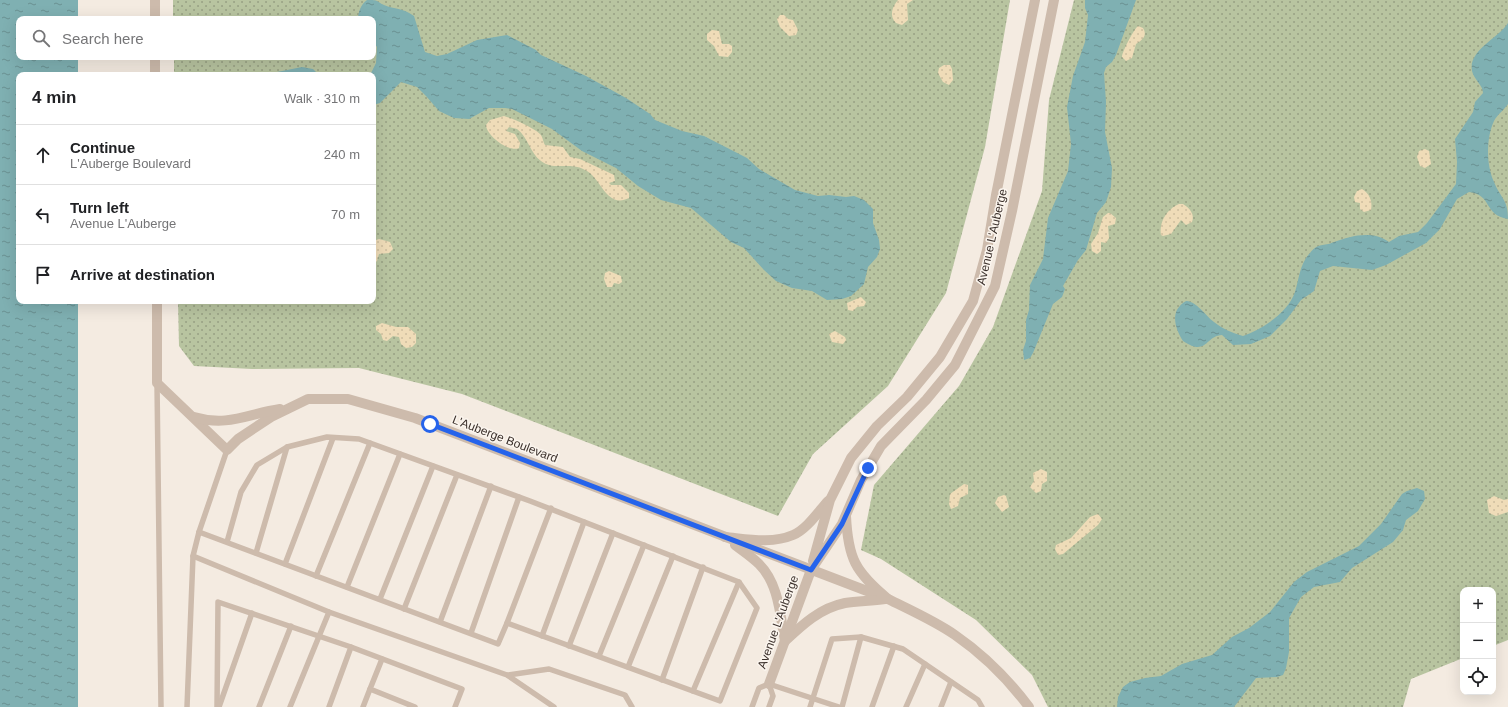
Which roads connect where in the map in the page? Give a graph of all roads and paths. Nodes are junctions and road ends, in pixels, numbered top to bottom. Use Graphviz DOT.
graph roads {
  1 [pos="155,0"];
  2 [pos="1035,0"];
  3 [pos="1054,0"];
  4 [pos="155,16"];
  5 [pos="155,60"];
  6 [pos="156,72"];
  7 [pos="157,304"];
  8 [pos="157,383"];
  9 [pos="294,406"];
  10 [pos="192,417"];
  11 [pos="333,438"];
  12 [pos="370,443"];
  13 [pos="287,447"];
  14 [pos="227,450"];
  15 [pos="400,454"];
  16 [pos="433,466"];
  17 [pos="457,475"];
  18 [pos="491,486"];
  19 [pos="518,496"];
  20 [pos="830,500"];
  21 [pos="551,508"];
  22 [pos="846,514"];
  23 [pos="584,522"];
  24 [pos="199,532"];
  25 [pos="613,533"];
  26 [pos="725,537"];
  27 [pos="227,542"];
  28 [pos="644,545"];
  29 [pos="256,553"];
  30 [pos="193,556"];
  31 [pos="673,556"];
  32 [pos="285,564"];
  33 [pos="703,568"];
  34 [pos="811,570"];
  35 [pos="316,576"];
  36 [pos="739,582"];
  37 [pos="347,587"];
  38 [pos="888,599"];
  39 [pos="380,600"];
  40 [pos="404,609"];
  41 [pos="329,612"];
  42 [pos="252,613"];
  43 [pos="440,622"];
  44 [pos="507,623"];
  45 [pos="290,626"];
  46 [pos="471,633"];
  47 [pos="320,636"];
  48 [pos="542,636"];
  49 [pos="861,637"];
  50 [pos="785,641"];
  51 [pos="569,646"];
  52 [pos="894,646"];
  53 [pos="351,647"];
  54 [pos="599,656"];
  55 [pos="382,659"];
  56 [pos="925,664"];
  57 [pos="628,668"];
  58 [pos="507,675"];
  59 [pos="662,680"];
  60 [pos="951,682"];
  61 [pos="769,684"];
  62 [pos="370,690"];
  63 [pos="693,691"];
  64 [pos="813,698"];
  65 [pos="978,700"];
  66 [pos="161,707"];
  67 [pos="187,707"];
  68 [pos="218,707"];
  69 [pos="259,707"];
  70 [pos="290,707"];
  71 [pos="329,707"];
  72 [pos="363,707"];
  73 [pos="415,707"];
  74 [pos="455,707"];
  75 [pos="554,707"];
  76 [pos="632,707"];
  77 [pos="752,707"];
  78 [pos="769,707"];
  79 [pos="810,707"];
  80 [pos="840,707"];
  81 [pos="872,707"];
  82 [pos="906,707"];
  83 [pos="941,707"];
  84 [pos="976,707"];
  85 [pos="982,707"];
  86 [pos="1029,707"];
  1 -- 4 [label="street"];
  2 -- 20 [label="street, Avenue L'Auberge"];
  3 -- 22 [label="street, Avenue L'Auberge"];
  5 -- 6 [label="street"];
  7 -- 8 [label="street"];
  8 -- 10 [label="street"];
  8 -- 66 [label="lane"];
  9 -- 10 [label="street"];
  9 -- 14 [label="street, L'Auberge Boulevard"];
  9 -- 26 [label="street, L'Auberge Boulevard"];
  10 -- 14 [label="street"];
  11 -- 12 [label="lane"];
  11 -- 13 [label="lane"];
  11 -- 32 [label="lane"];
  12 -- 15 [label="lane"];
  12 -- 35 [label="lane"];
  13 -- 27 [label="lane"];
  13 -- 29 [label="lane"];
  14 -- 24 [label="lane"];
  15 -- 16 [label="lane"];
  15 -- 37 [label="lane"];
  16 -- 17 [label="lane"];
  16 -- 39 [label="lane"];
  17 -- 18 [label="lane"];
  17 -- 40 [label="lane"];
  18 -- 19 [label="lane"];
  18 -- 43 [label="lane"];
  19 -- 21 [label="lane"];
  19 -- 46 [label="lane"];
  20 -- 26 [label="street"];
  20 -- 34 [label="street, Avenue L'Auberge"];
  21 -- 23 [label="lane"];
  21 -- 44 [label="lane"];
  22 -- 34 [label="street, Avenue L'Auberge"];
  22 -- 38 [label="street"];
  23 -- 25 [label="lane"];
  23 -- 48 [label="lane"];
  24 -- 27 [label="lane"];
  24 -- 30 [label="lane"];
  25 -- 28 [label="lane"];
  25 -- 51 [label="lane"];
  26 -- 34 [label="street, L'Auberge Boulevard"];
  26 -- 50 [label="street"];
  27 -- 29 [label="lane"];
  28 -- 31 [label="lane"];
  28 -- 54 [label="lane"];
  29 -- 32 [label="lane"];
  30 -- 41 [label="lane"];
  30 -- 67 [label="lane"];
  31 -- 33 [label="lane"];
  31 -- 57 [label="lane"];
  32 -- 35 [label="lane"];
  33 -- 36 [label="lane"];
  33 -- 59 [label="lane"];
  34 -- 38 [label="street, L'Auberge Boulevard"];
  34 -- 50 [label="street, Avenue L'Auberge"];
  35 -- 37 [label="lane"];
  36 -- 63 [label="lane"];
  36 -- 63 [label="lane"];
  37 -- 39 [label="lane"];
  38 -- 50 [label="street"];
  38 -- 86 [label="street"];
  39 -- 40 [label="lane"];
  40 -- 43 [label="lane"];
  41 -- 47 [label="lane"];
  41 -- 58 [label="lane"];
  42 -- 45 [label="lane"];
  42 -- 68 [label="lane"];
  42 -- 68 [label="lane"];
  43 -- 46 [label="lane"];
  44 -- 46 [label="lane"];
  44 -- 48 [label="lane"];
  45 -- 47 [label="lane"];
  45 -- 69 [label="lane"];
  47 -- 53 [label="lane"];
  47 -- 70 [label="lane"];
  48 -- 51 [label="lane"];
  49 -- 52 [label="lane"];
  49 -- 64 [label="lane"];
  49 -- 80 [label="lane"];
  50 -- 61 [label="street, Avenue L'Auberge"];
  51 -- 54 [label="lane"];
  52 -- 56 [label="lane"];
  52 -- 81 [label="lane"];
  53 -- 55 [label="lane"];
  53 -- 71 [label="lane"];
  54 -- 57 [label="lane"];
  55 -- 62 [label="lane"];
  55 -- 74 [label="lane"];
  56 -- 60 [label="lane"];
  56 -- 82 [label="lane"];
  57 -- 59 [label="lane"];
  58 -- 75 [label="lane"];
  58 -- 76 [label="lane"];
  59 -- 63 [label="lane"];
  60 -- 65 [label="lane"];
  60 -- 83 [label="lane"];
  61 -- 64 [label="lane"];
  61 -- 77 [label="lane"];
  61 -- 78 [label="lane"];
  62 -- 72 [label="lane"];
  62 -- 73 [label="lane"];
  64 -- 79 [label="lane"];
  64 -- 80 [label="lane"];
  65 -- 84 [label="lane"];
  65 -- 85 [label="lane"];
}
